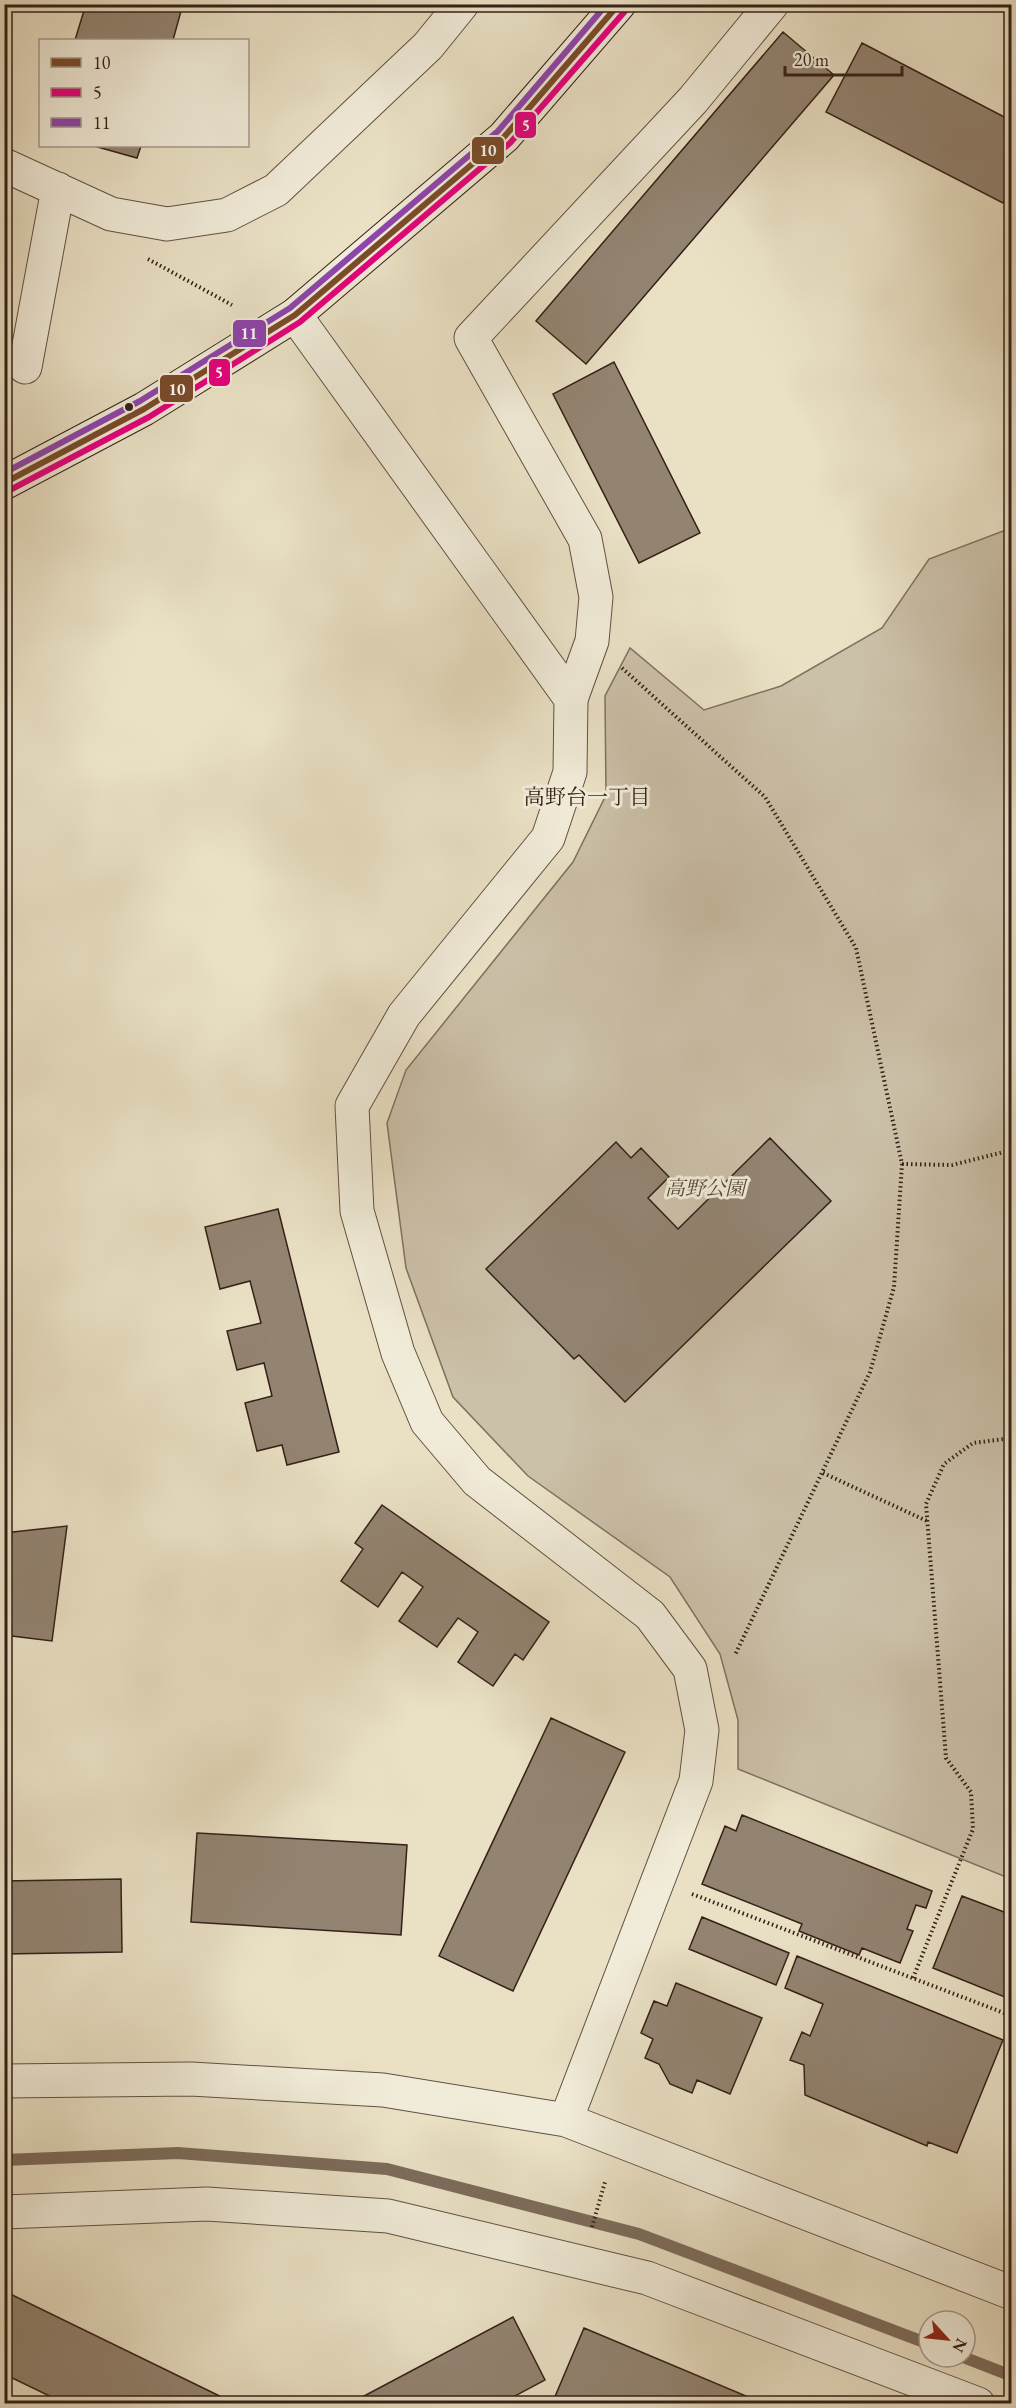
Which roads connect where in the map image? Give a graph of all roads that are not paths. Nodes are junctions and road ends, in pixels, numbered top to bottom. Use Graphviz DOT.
graph roads {
  1 [pos="462,4"];
  2 [pos="619,4"];
  3 [pos="772,4"];
  4 [pos="4,165"];
  5 [pos="58,189"];
  6 [pos="295,315"];
  7 [pos="26,367"];
  8 [pos="4,483"];
  9 [pos="571,699"];
  10 [pos="4,2081"];
  11 [pos="566,2120"];
  12 [pos="4,2212"];
  13 [pos="1011,2294"];
  14 [pos="978,2403"];
  1 -- 5 [label="street"];
  2 -- 6 [label="street"];
  3 -- 9 [label="street"];
  4 -- 5 [label="street"];
  5 -- 7 [label="street"];
  6 -- 8 [label="street"];
  6 -- 9 [label="street"];
  9 -- 11 [label="street"];
  10 -- 11 [label="street"];
  11 -- 13 [label="street"];
  12 -- 14 [label="street"];
}
